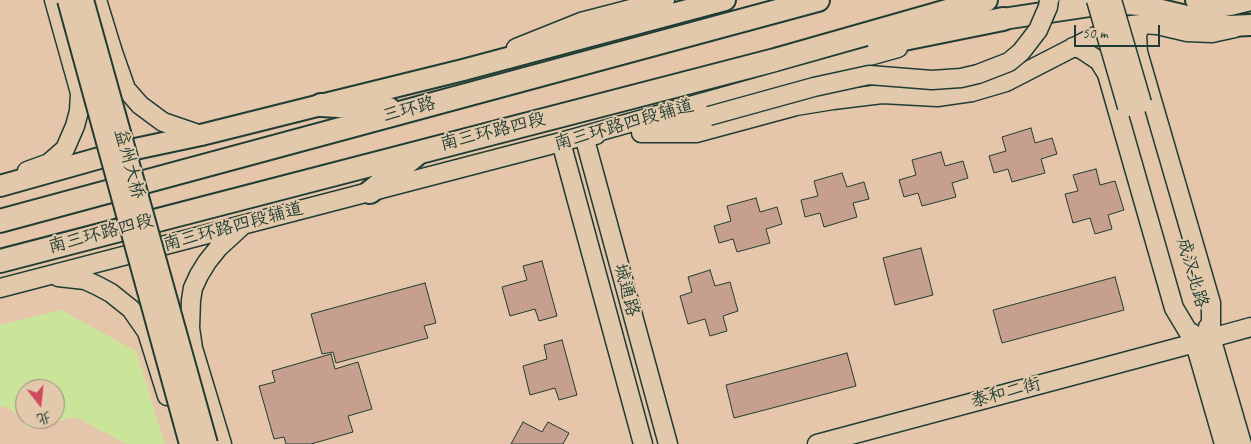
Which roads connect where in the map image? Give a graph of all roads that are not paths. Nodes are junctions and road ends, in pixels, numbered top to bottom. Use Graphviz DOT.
graph roads {
  1 [pos="54,0"];
  2 [pos="68,0"];
  3 [pos="83,0"];
  4 [pos="97,0"];
  5 [pos="633,0"];
  6 [pos="665,0"];
  7 [pos="725,0"];
  8 [pos="818,0"];
  9 [pos="986,0"];
  10 [pos="1049,0"];
  11 [pos="1096,0"];
  12 [pos="1112,0"];
  13 [pos="1196,0"];
  14 [pos="1251,0"];
  15 [pos="1003,19"];
  16 [pos="581,22"];
  17 [pos="1142,24"];
  18 [pos="1250,25"];
  19 [pos="1073,47"];
  20 [pos="463,70"];
  21 [pos="650,92"];
  22 [pos="1134,105"];
  23 [pos="321,106"];
  24 [pos="410,110"];
  25 [pos="641,133"];
  26 [pos="201,135"];
  27 [pos="584,136"];
  28 [pos="561,142"];
  29 [pos="422,150"];
  30 [pos="0,181"];
  31 [pos="0,186"];
  32 [pos="370,192"];
  33 [pos="0,221"];
  34 [pos="245,224"];
  35 [pos="0,261"];
  36 [pos="47,276"];
  37 [pos="0,288"];
  38 [pos="1251,327"];
  39 [pos="190,328"];
  40 [pos="147,332"];
  41 [pos="1203,340"];
  42 [pos="181,444"];
  43 [pos="190,444"];
  44 [pos="207,444"];
  45 [pos="222,444"];
  46 [pos="643,444"];
  47 [pos="668,444"];
  48 [pos="817,444"];
  49 [pos="1224,444"];
  50 [pos="1242,444"];
  1 -- 30 [label="main road"];
  2 -- 43 [label="main road, 益州大桥, bridge"];
  3 -- 44 [label="main road, 益州大桥, bridge"];
  4 -- 26 [label="main road"];
  5 -- 16 [label="main road"];
  6 -- 16 [label="main road"];
  7 -- 20 [label="main road"];
  8 -- 24 [label="highway, 三环路"];
  9 -- 21 [label="highway, 南三环路四段"];
  10 -- 25 [label="main road, bridge"];
  11 -- 22 [label="main road, bridge"];
  12 -- 22 [label="main road, bridge"];
  13 -- 14 [label="main road"];
  15 -- 18 [label="main road, 南三环路四段辅道"];
  15 -- 21 [label="highway"];
  15 -- 27 [label="main road, 南三环路四段辅道"];
  16 -- 20 [label="main road"];
  17 -- 18 [label="main road"];
  17 -- 19 [label="main road"];
  17 -- 41 [label="main road"];
  19 -- 25 [label="main road"];
  19 -- 41 [label="main road"];
  20 -- 23 [label="main road"];
  21 -- 29 [label="highway, 南三环路四段"];
  22 -- 41 [label="main road, 成汉北路"];
  23 -- 24 [label="highway"];
  23 -- 26 [label="main road"];
  24 -- 33 [label="highway, 三环路"];
  25 -- 27 [label="main road"];
  26 -- 31 [label="main road"];
  27 -- 28 [label="main road, 南三环路四段辅道"];
  27 -- 47 [label="main road, 城通路"];
  28 -- 32 [label="main road, 南三环路四段辅道"];
  28 -- 46 [label="main road, 城通路"];
  29 -- 32 [label="highway"];
  29 -- 35 [label="highway, 南三环路四段"];
  32 -- 34 [label="main road, 南三环路四段辅道"];
  34 -- 36 [label="main road, 南三环路四段辅道"];
  34 -- 39 [label="main road"];
  36 -- 37 [label="main road, 南三环路四段辅道"];
  36 -- 40 [label="main road"];
  38 -- 41 [label="main road, 泰和二街"];
  39 -- 40 [label="main road"];
  39 -- 45 [label="main road"];
  40 -- 42 [label="main road"];
  41 -- 48 [label="main road, 泰和二街"];
  41 -- 49 [label="main road, 成汉北路"];
  41 -- 50 [label="main road, 成汉北路"];
}
